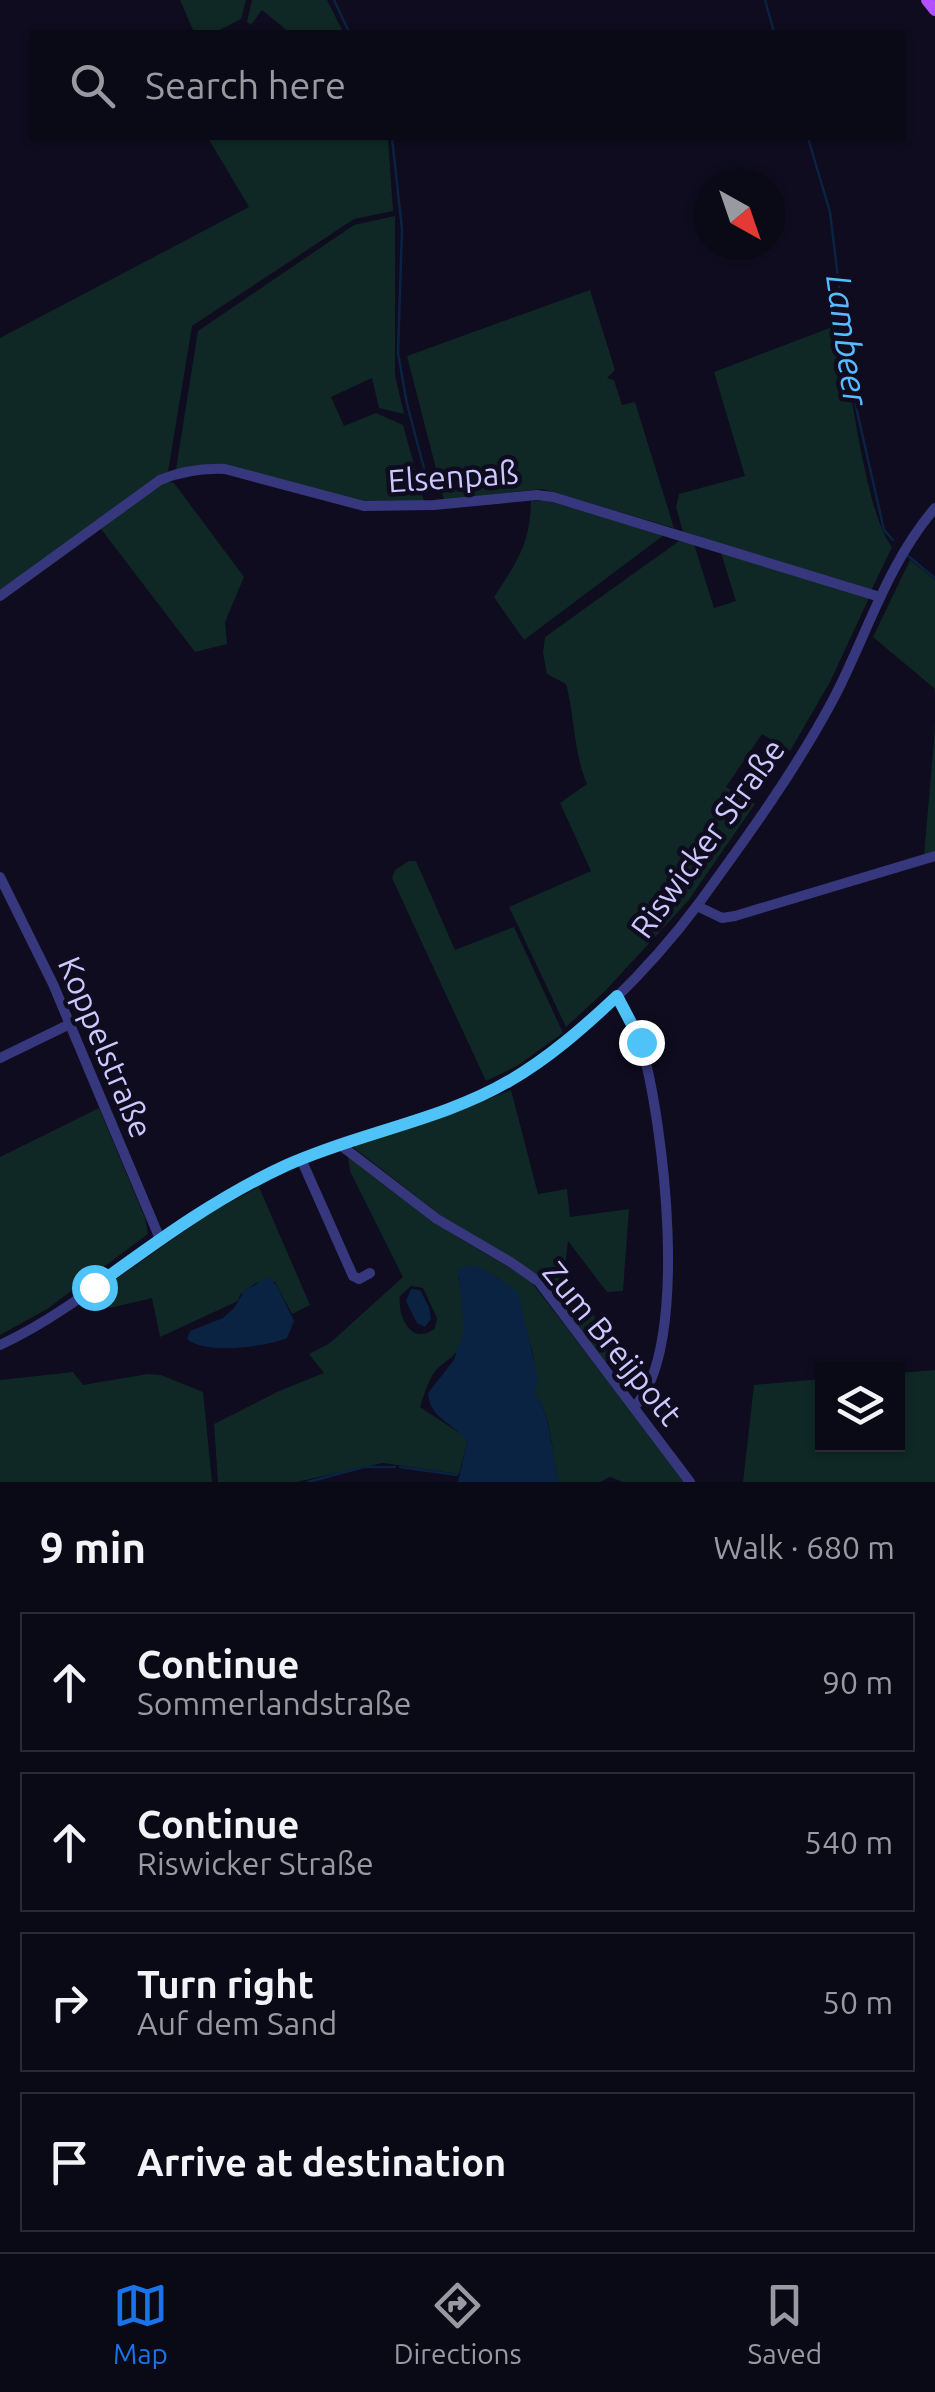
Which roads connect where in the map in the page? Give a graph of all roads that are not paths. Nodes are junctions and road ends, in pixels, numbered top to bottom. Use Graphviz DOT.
graph roads {
  1 [pos="927,0"];
  2 [pos="935,10"];
  3 [pos="935,508"];
  4 [pos="0,596"];
  5 [pos="880,597"];
  6 [pos="935,856"];
  7 [pos="0,877"];
  8 [pos="697,906"];
  9 [pos="617,996"];
  10 [pos="72,1023"];
  11 [pos="0,1058"];
  12 [pos="339,1144"];
  13 [pos="301,1159"];
  14 [pos="160,1238"];
  15 [pos="370,1273"];
  16 [pos="0,1345"];
  17 [pos="634,1407"];
  18 [pos="690,1482"];
  1 -- 2 [label="main road"];
  3 -- 5 [label="street, Riswicker Straße"];
  4 -- 5 [label="street, Elsenpaß"];
  5 -- 8 [label="street, Riswicker Straße"];
  6 -- 8 [label="street"];
  7 -- 10 [label="street, Koppelstraße"];
  8 -- 9 [label="street, Riswicker Straße"];
  9 -- 12 [label="street, Riswicker Straße"];
  9 -- 17 [label="street"];
  10 -- 11 [label="street"];
  10 -- 14 [label="street, Koppelstraße"];
  12 -- 13 [label="street, Riswicker Straße"];
  12 -- 17 [label="street, Zum Breijpott"];
  13 -- 14 [label="street, Riswicker Straße"];
  13 -- 15 [label="street"];
  14 -- 16 [label="street, Riswicker Straße"];
  17 -- 18 [label="street, Zum Breijpott"];
}
